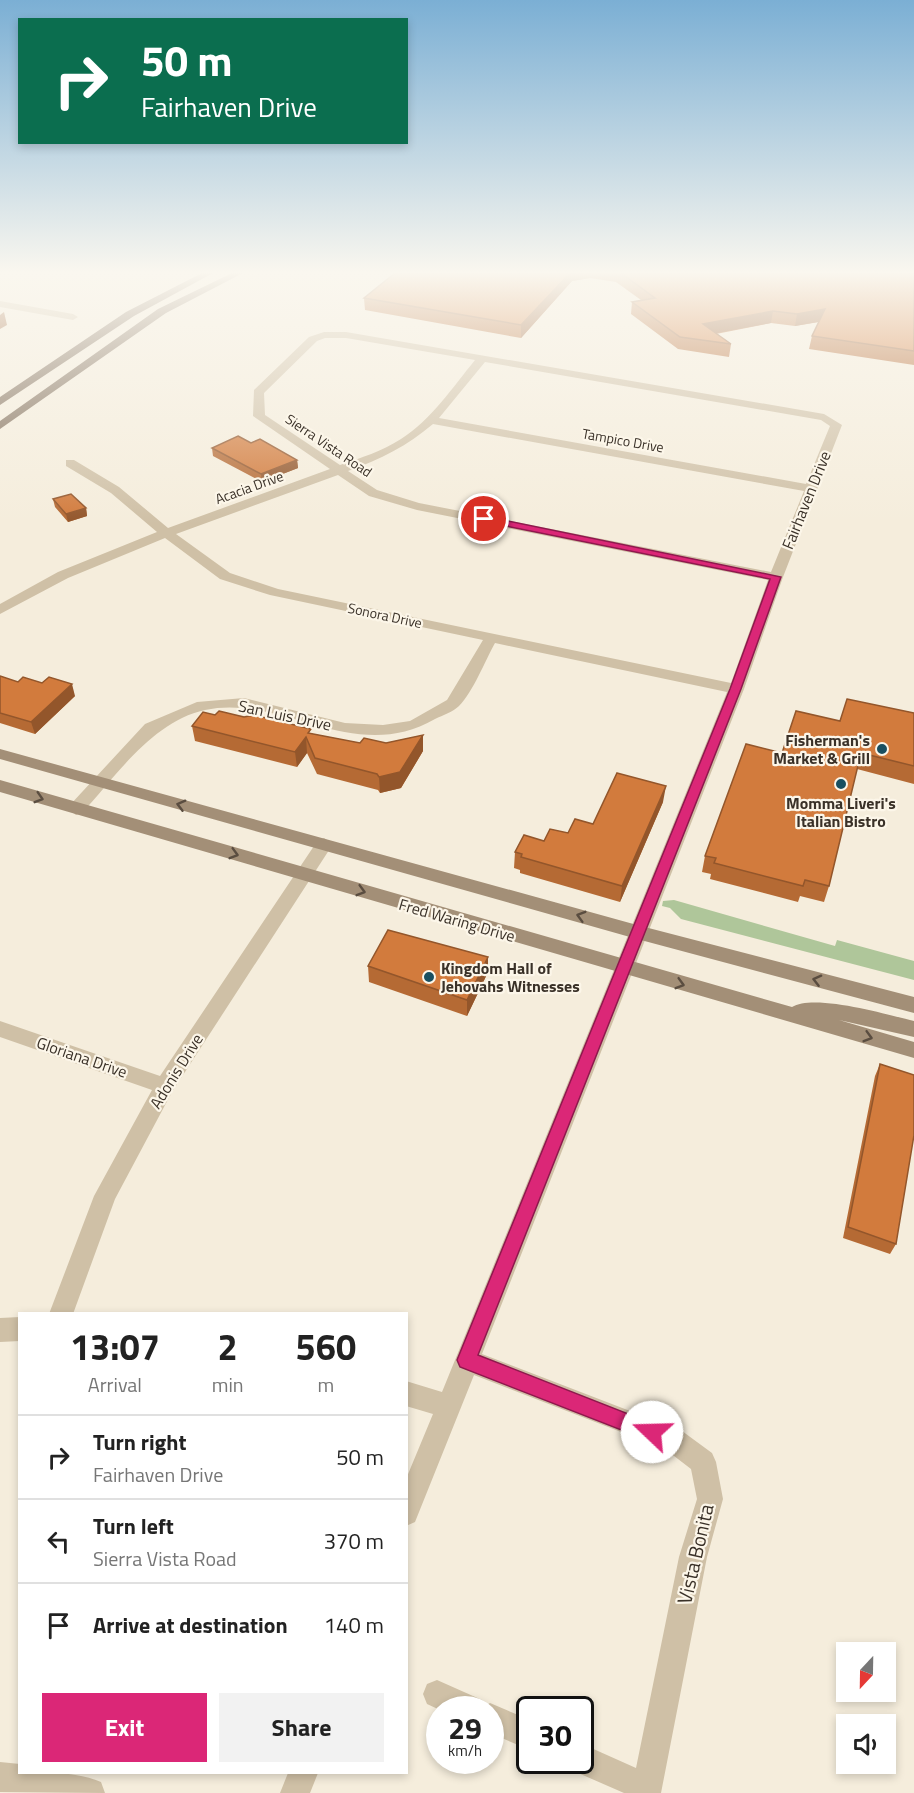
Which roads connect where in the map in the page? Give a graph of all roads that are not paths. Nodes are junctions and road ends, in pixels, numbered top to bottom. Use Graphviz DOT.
graph roads {
  1 [pos="66,357"];
  2 [pos="295,357"];
  3 [pos="475,357"];
  4 [pos="95,358"];
  5 [pos="483,358"];
  6 [pos="0,402"];
  7 [pos="430,420"];
  8 [pos="0,426"];
  9 [pos="70,463"];
  10 [pos="340,469"];
  11 [pos="811,489"];
  12 [pos="166,533"];
  13 [pos="776,577"];
  14 [pos="0,610"];
  15 [pos="491,638"];
  16 [pos="736,689"];
  17 [pos="6,757"];
  18 [pos="100,782"];
  19 [pos="0,786"];
  20 [pos="76,809"];
  21 [pos="324,844"];
  22 [pos="305,875"];
  23 [pos="638,932"];
  24 [pos="624,968"];
  25 [pos="914,1005"];
  26 [pos="771,1010"];
  27 [pos="0,1029"];
  28 [pos="914,1029"];
  29 [pos="914,1050"];
  30 [pos="165,1086"];
  31 [pos="62,1312"];
  32 [pos="18,1329"];
  33 [pos="0,1330"];
  34 [pos="467,1360"];
  35 [pos="408,1394"];
  36 [pos="449,1407"];
  37 [pos="408,1508"];
  38 [pos="437,1694"];
  39 [pos="441,1696"];
  40 [pos="594,1765"];
  41 [pos="303,1774"];
  42 [pos="0,1777"];
  43 [pos="647,1790"];
  44 [pos="90,1793"];
  45 [pos="295,1793"];
  1 -- 6 [label="main road"];
  2 -- 10 [label="street, Sierra Vista Road"];
  3 -- 5 [label="street, Sierra Vista Road"];
  4 -- 8 [label="main road"];
  5 -- 7 [label="street, Acacia Drive"];
  5 -- 11 [label="street, Fairhaven Drive"];
  7 -- 10 [label="street, Acacia Drive"];
  7 -- 11 [label="street, Tampico Drive"];
  9 -- 12 [label="street, Sonora Drive"];
  10 -- 12 [label="street, Acacia Drive"];
  10 -- 13 [label="street, Sierra Vista Road"];
  11 -- 13 [label="street, Fairhaven Drive"];
  12 -- 14 [label="street, Acacia Drive"];
  12 -- 15 [label="street, Sonora Drive"];
  13 -- 16 [label="street, Fairhaven Drive"];
  15 -- 16 [label="street, Sonora Drive"];
  15 -- 18 [label="street, San Luis Drive"];
  16 -- 23 [label="street, Fairhaven Drive"];
  17 -- 18 [label="main road"];
  18 -- 20 [label="street, San Luis Drive"];
  21 -- 18 [label="main road, one-way"];
  19 -- 20 [label="main road, Fred Waring Drive, one-way"];
  20 -- 22 [label="main road, Fred Waring Drive, one-way"];
  21 -- 22 [label="street, Adonis Drive"];
  23 -- 21 [label="main road, one-way"];
  22 -- 24 [label="main road, Fred Waring Drive, one-way"];
  22 -- 30 [label="street, Adonis Drive"];
  23 -- 24 [label="street, Fairhaven Drive"];
  25 -- 23 [label="main road, one-way"];
  24 -- 26 [label="main road, Fred Waring Drive, one-way"];
  24 -- 34 [label="street, Fairhaven Drive"];
  26 -- 28 [label="main road"];
  26 -- 29 [label="main road, Fred Waring Drive, one-way"];
  27 -- 30 [label="street, Gloriana Drive"];
  30 -- 31 [label="street, Adonis Drive"];
  32 -- 33 [label="street"];
  34 -- 36 [label="street, Fairhaven Drive"];
  34 -- 43 [label="street, Vista Bonita"];
  35 -- 36 [label="street"];
  36 -- 37 [label="street, Fairhaven Drive"];
  38 -- 39 [label="street"];
  40 -- 43 [label="street"];
  41 -- 45 [label="street"];
  42 -- 44 [label="street"];
}
